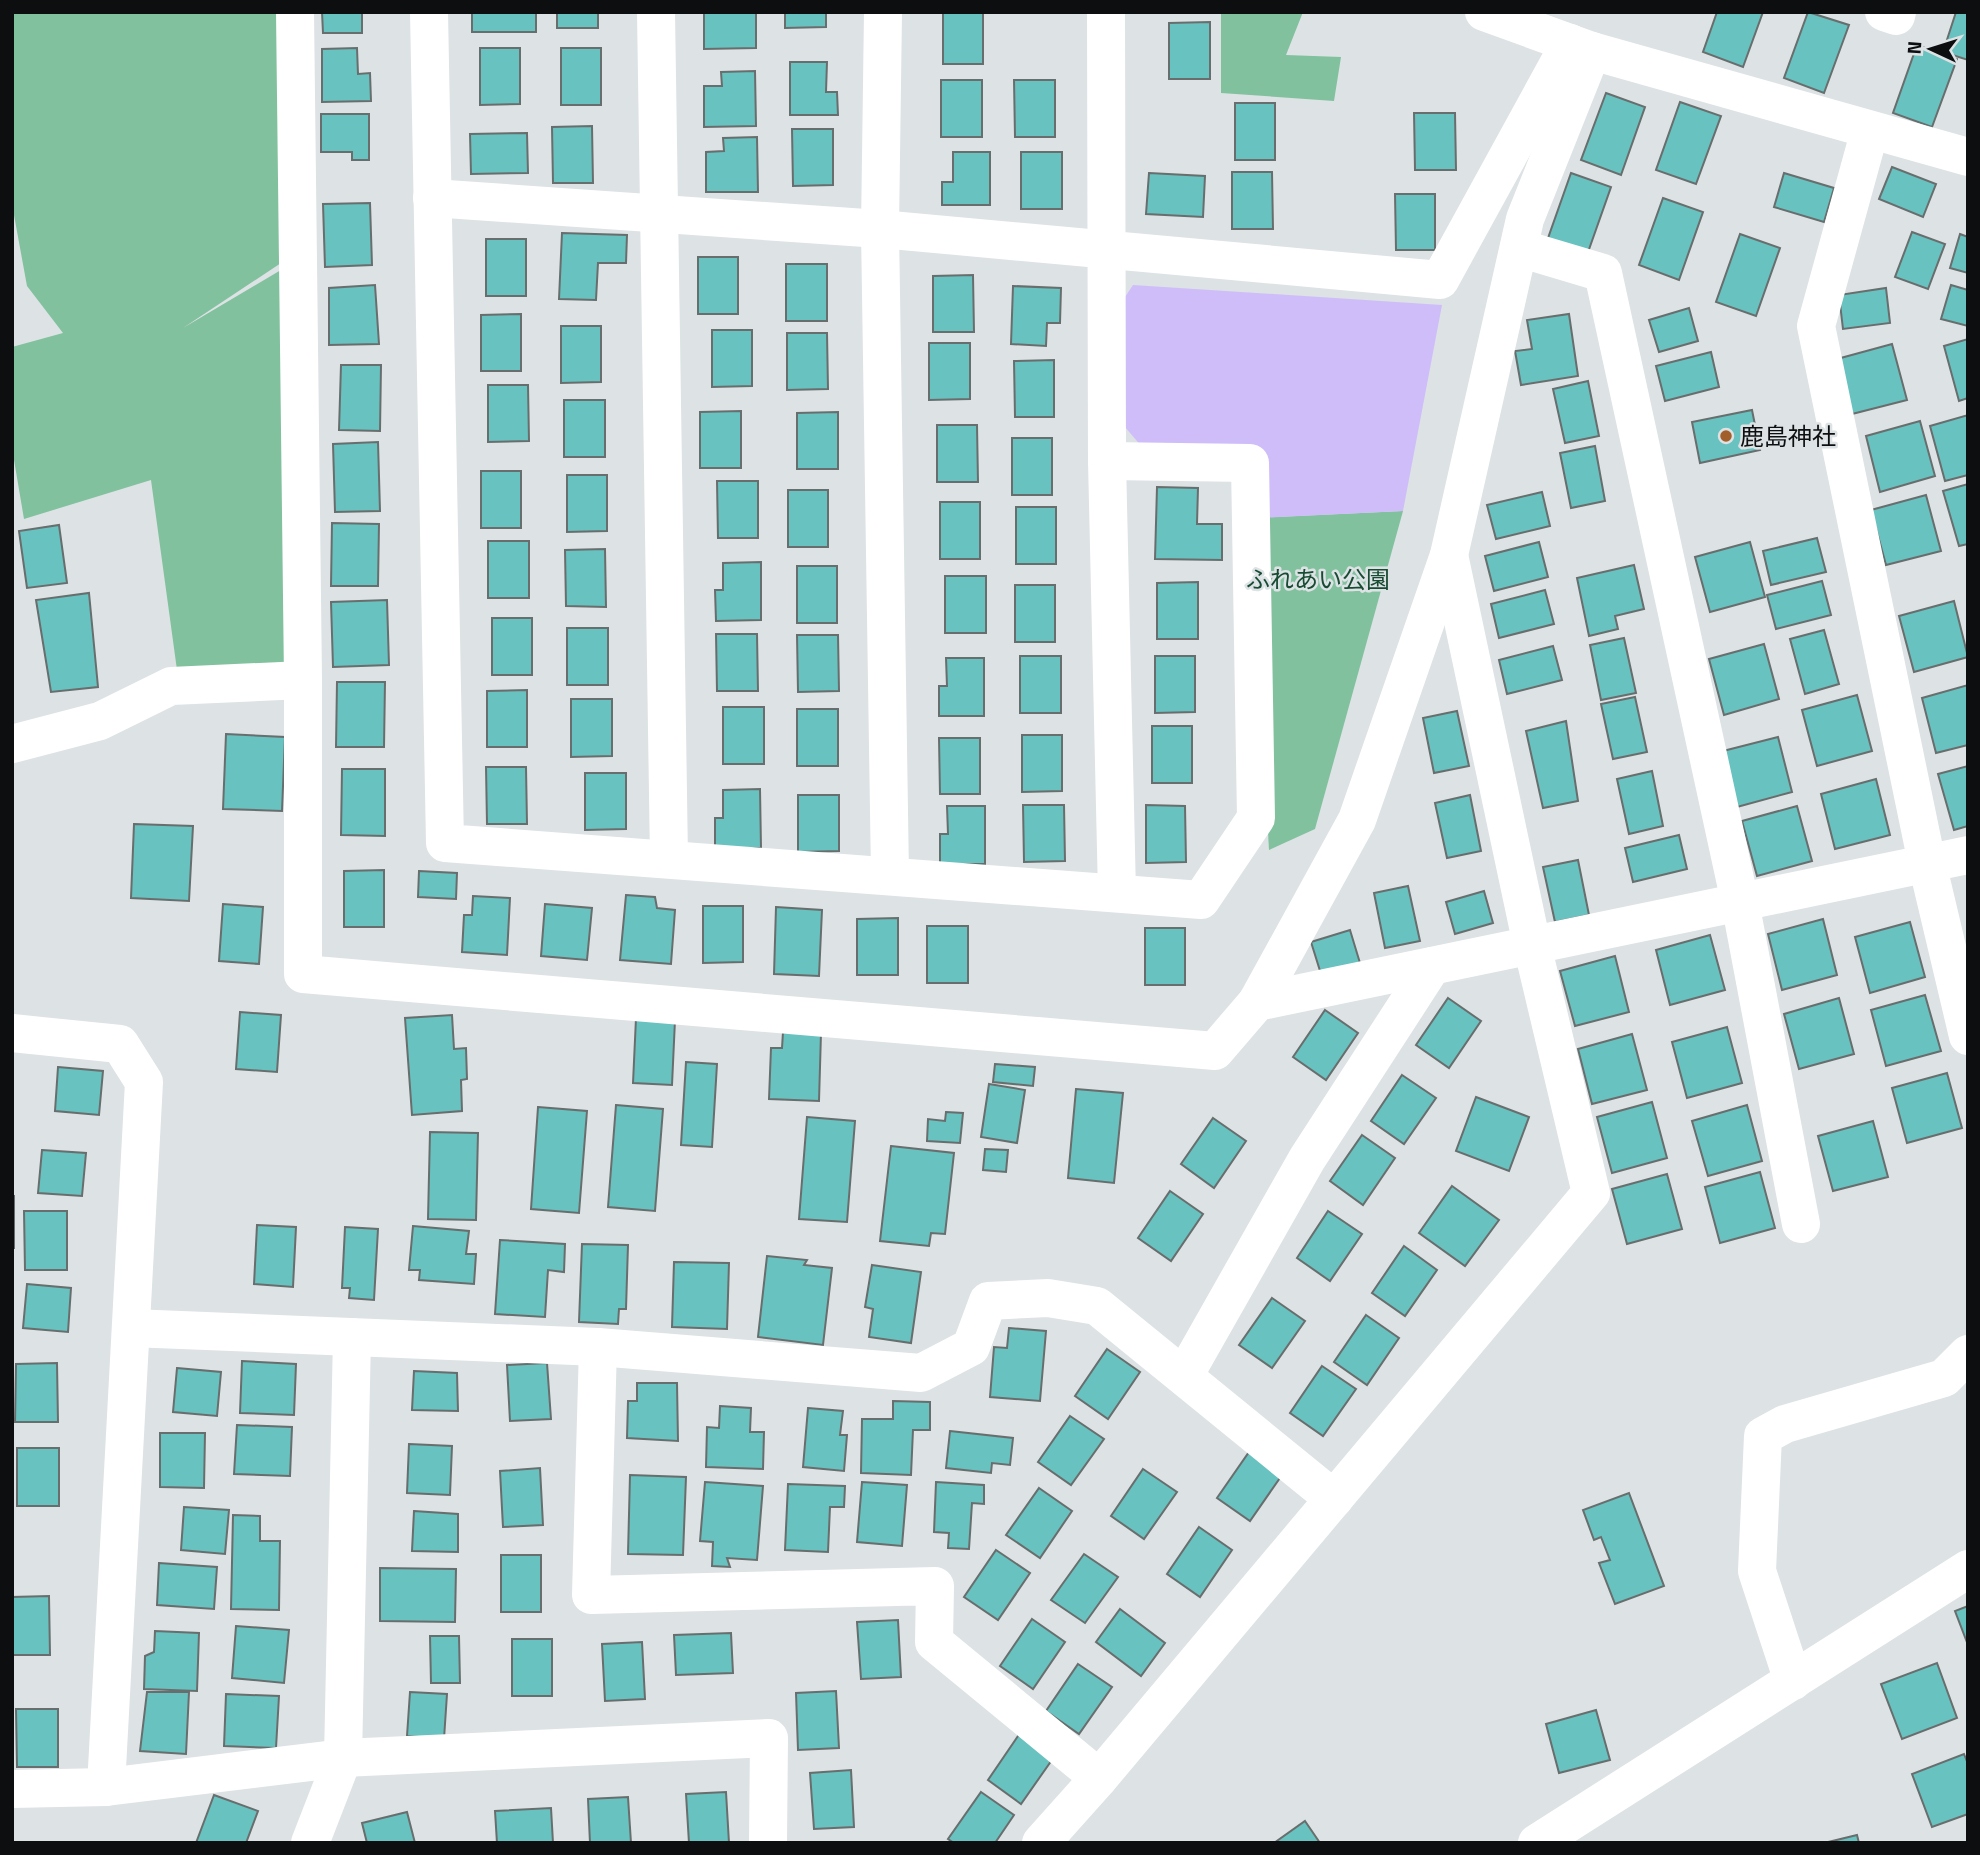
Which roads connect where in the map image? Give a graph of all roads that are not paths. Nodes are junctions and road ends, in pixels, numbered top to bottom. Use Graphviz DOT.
graph roads {
  1 [pos="295,12"];
  2 [pos="429,12"];
  3 [pos="656,12"];
  4 [pos="883,12"];
  5 [pos="1106,12"];
  6 [pos="1484,12"];
  7 [pos="1884,12"];
  8 [pos="1897,12"];
  9 [pos="1581,47"];
  10 [pos="1870,130"];
  11 [pos="1968,158"];
  12 [pos="432,198"];
  13 [pos="659,213"];
  14 [pos="880,229"];
  15 [pos="1519,248"];
  16 [pos="1107,249"];
  17 [pos="1107,460"];
  18 [pos="1449,555"];
  19 [pos="303,680"];
  20 [pos="13,737"];
  21 [pos="1968,855"];
  22 [pos="669,859"];
  23 [pos="1927,863"];
  24 [pos="890,876"];
  25 [pos="1117,893"];
  26 [pos="1740,902"];
  27 [pos="1532,945"];
  28 [pos="1432,966"];
  29 [pos="1257,1002"];
  30 [pos="12,1033"];
  31 [pos="1968,1036"];
  32 [pos="1801,1224"];
  33 [pos="131,1328"];
  34 [pos="352,1337"];
  35 [pos="598,1348"];
  36 [pos="1968,1354"];
  37 [pos="1184,1376"];
  38 [pos="1334,1499"];
  39 [pos="1968,1569"];
  40 [pos="1793,1681"];
  41 [pos="343,1758"];
  42 [pos="1099,1779"];
  43 [pos="106,1787"];
  44 [pos="12,1789"];
  45 [pos="310,1843"];
  46 [pos="768,1843"];
  47 [pos="1041,1843"];
  48 [pos="1537,1843"];
  1 -- 19 [label="street"];
  2 -- 12 [label="street"];
  3 -- 13 [label="street"];
  4 -- 14 [label="street"];
  5 -- 16 [label="street"];
  6 -- 9 [label="street"];
  7 -- 8 [label="street"];
  9 -- 10 [label="street"];
  9 -- 15 [label="street"];
  9 -- 16 [label="street"];
  10 -- 11 [label="street"];
  10 -- 23 [label="street"];
  12 -- 13 [label="street"];
  12 -- 22 [label="street"];
  13 -- 14 [label="street"];
  13 -- 22 [label="street"];
  14 -- 16 [label="street"];
  14 -- 24 [label="street"];
  15 -- 18 [label="street"];
  15 -- 26 [label="street"];
  16 -- 17 [label="street"];
  17 -- 25 [label="street"];
  17 -- 25 [label="street"];
  18 -- 27 [label="street"];
  18 -- 29 [label="street"];
  19 -- 20 [label="street"];
  19 -- 29 [label="street"];
  21 -- 23 [label="street"];
  22 -- 24 [label="street"];
  23 -- 26 [label="street"];
  23 -- 31 [label="street"];
  24 -- 25 [label="street"];
  26 -- 27 [label="street"];
  26 -- 32 [label="street"];
  27 -- 28 [label="street"];
  27 -- 38 [label="street"];
  28 -- 29 [label="street"];
  28 -- 37 [label="street"];
  30 -- 33 [label="street"];
  33 -- 34 [label="street"];
  33 -- 43 [label="street"];
  34 -- 35 [label="street"];
  34 -- 41 [label="street"];
  35 -- 37 [label="street"];
  35 -- 42 [label="street"];
  36 -- 40 [label="street"];
  37 -- 38 [label="street"];
  38 -- 42 [label="street"];
  39 -- 40 [label="street"];
  40 -- 48 [label="street"];
  41 -- 43 [label="street"];
  41 -- 45 [label="street"];
  41 -- 46 [label="street"];
  42 -- 47 [label="street"];
  43 -- 44 [label="street"];
}
